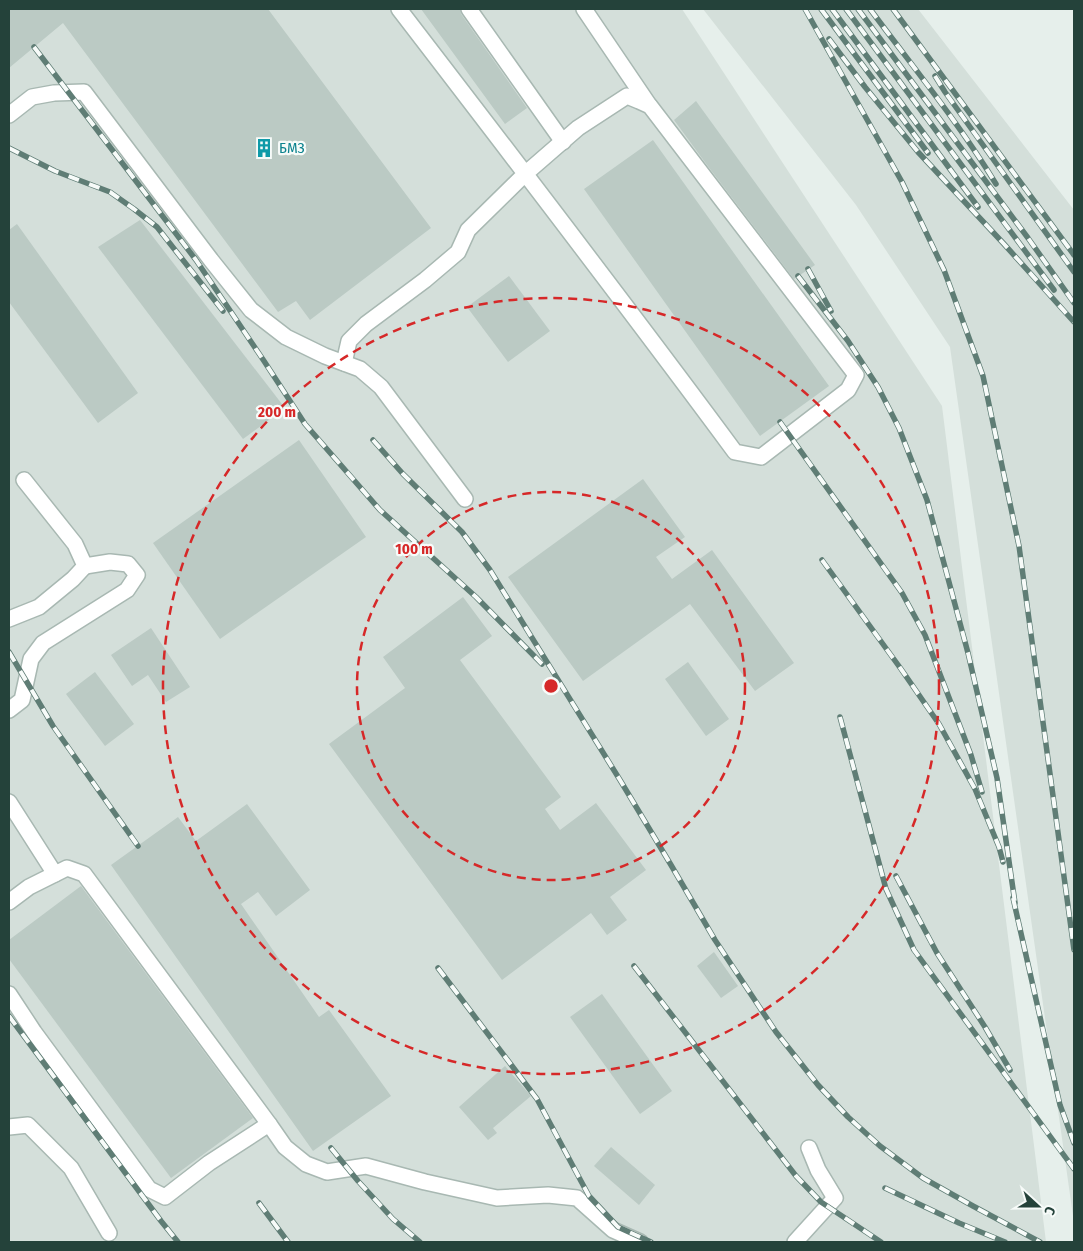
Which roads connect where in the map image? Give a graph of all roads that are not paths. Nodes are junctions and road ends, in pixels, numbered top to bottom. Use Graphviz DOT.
graph roads {
  1 [pos="399,9"];
  2 [pos="469,9"];
  3 [pos="584,9"];
  4 [pos="650,106"];
  5 [pos="9,115"];
  6 [pos="563,142"];
  7 [pos="525,174"];
  8 [pos="344,363"];
  9 [pos="24,480"];
  10 [pos="465,499"];
  11 [pos="84,566"];
  12 [pos="9,620"];
  13 [pos="9,710"];
  14 [pos="9,802"];
  15 [pos="54,874"];
  16 [pos="9,902"];
  17 [pos="9,994"];
  18 [pos="269,1124"];
  19 [pos="9,1127"];
  20 [pos="809,1148"];
  21 [pos="110,1233"];
  22 [pos="640,1242"];
  23 [pos="795,1242"];
  1 -- 7 [label="street"];
  2 -- 6 [label="street"];
  3 -- 4 [label="street"];
  4 -- 6 [label="street"];
  4 -- 7 [label="street"];
  5 -- 8 [label="street"];
  6 -- 7 [label="street"];
  7 -- 8 [label="street"];
  8 -- 10 [label="street"];
  9 -- 11 [label="street"];
  11 -- 12 [label="street"];
  11 -- 13 [label="street"];
  14 -- 15 [label="street"];
  15 -- 16 [label="street"];
  15 -- 18 [label="street"];
  17 -- 18 [label="street"];
  18 -- 22 [label="street"];
  19 -- 21 [label="street"];
  20 -- 23 [label="street"];
}
